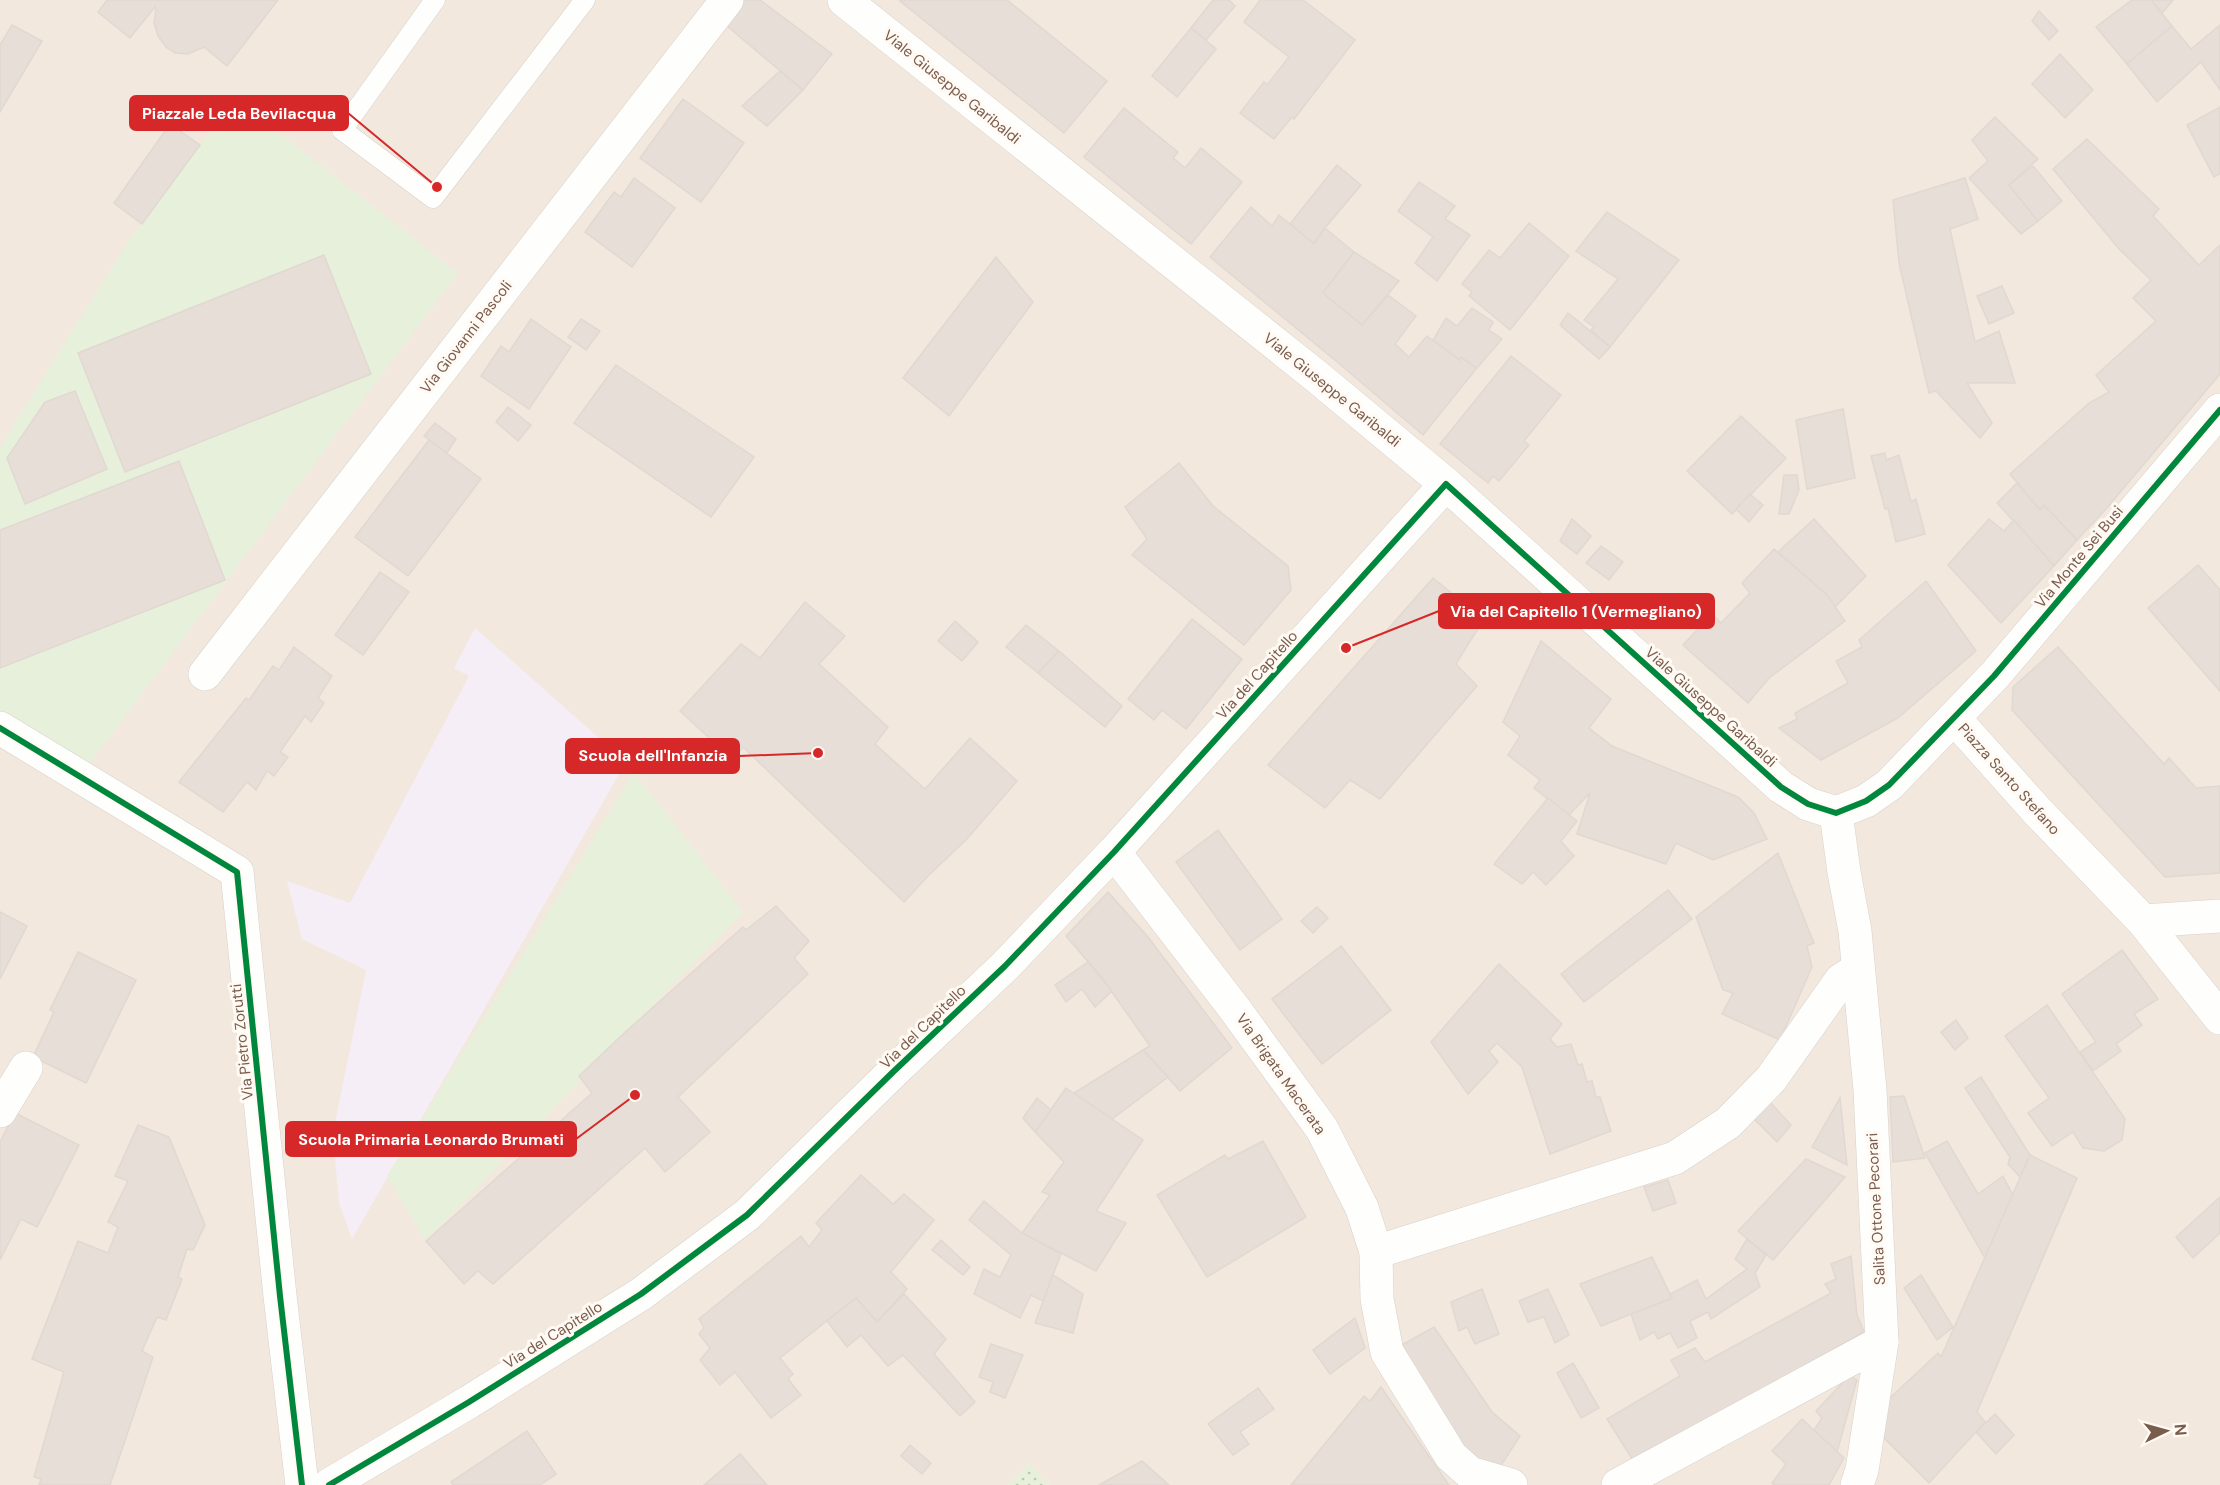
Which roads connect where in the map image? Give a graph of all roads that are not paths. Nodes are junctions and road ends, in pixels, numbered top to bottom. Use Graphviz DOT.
graph roads {
  1 [pos="435,0"];
  2 [pos="585,0"];
  3 [pos="727,0"];
  4 [pos="844,0"];
  5 [pos="2220,410"];
  6 [pos="1446,484"];
  7 [pos="205,674"];
  8 [pos="1954,718"];
  9 [pos="0,728"];
  10 [pos="1836,813"];
  11 [pos="1114,852"];
  12 [pos="2220,916"];
  13 [pos="2143,921"];
  14 [pos="1858,969"];
  15 [pos="2220,1018"];
  16 [pos="26,1068"];
  17 [pos="0,1111"];
  18 [pos="1376,1252"];
  19 [pos="1882,1342"];
  20 [pos="302,1485"];
  21 [pos="329,1485"];
  22 [pos="1511,1485"];
  23 [pos="1618,1485"];
  24 [pos="1857,1485"];
  1 -- 2 [label="lane"];
  3 -- 7 [label="street, Via Giovanni Pascoli"];
  4 -- 6 [label="street, Viale Giuseppe Garibaldi"];
  5 -- 8 [label="street, Via Monte Sei Busi"];
  6 -- 10 [label="street, Viale Giuseppe Garibaldi"];
  6 -- 11 [label="street, Via del Capitello"];
  8 -- 10 [label="street, Piazza Santo Stefano"];
  8 -- 13 [label="street, Piazza Santo Stefano"];
  9 -- 20 [label="street, Via Pietro Zorutti"];
  10 -- 14 [label="street, Salita Ottone Pecorari"];
  11 -- 18 [label="street, Via Brigata Macerata"];
  11 -- 21 [label="street, Via del Capitello"];
  12 -- 13 [label="street"];
  13 -- 15 [label="street, Piazza Santo Stefano"];
  14 -- 18 [label="street"];
  14 -- 19 [label="street, Salita Ottone Pecorari"];
  16 -- 17 [label="street"];
  18 -- 22 [label="street, Via Brigata Macerata"];
  19 -- 23 [label="street"];
  19 -- 24 [label="street, Salita Ottone Pecorari"];
}
